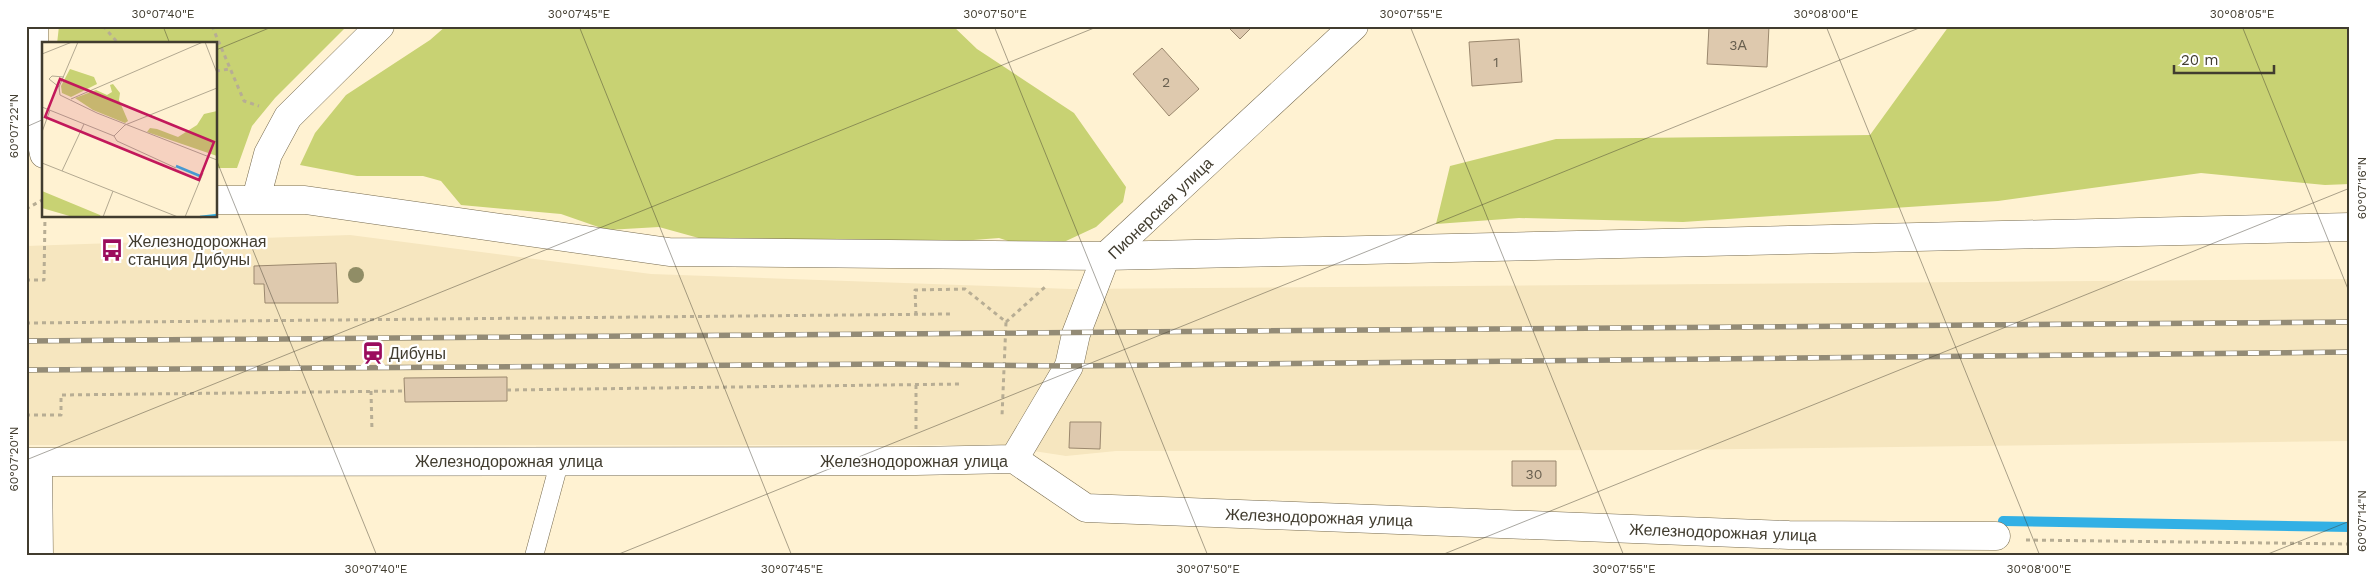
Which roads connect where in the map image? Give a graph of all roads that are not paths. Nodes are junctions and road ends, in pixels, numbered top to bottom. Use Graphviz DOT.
graph roads {
  1 [pos="34,26"];
  2 [pos="380,26"];
  3 [pos="1354,26"];
  4 [pos="30,106"];
  5 [pos="42,147"];
  6 [pos="256,199"];
  7 [pos="218,200"];
  8 [pos="2350,227"];
  9 [pos="1106,256"];
  10 [pos="1014,459"];
  11 [pos="560,460"];
  12 [pos="32,462"];
  13 [pos="1999,544"];
  14 [pos="39,556"];
  15 [pos="534,556"];
  1 -- 4 [label="street"];
  2 -- 6 [label="street"];
  3 -- 9 [label="street, Пионерская улица"];
  4 -- 5 [label="street"];
  6 -- 7 [label="street"];
  6 -- 9 [label="street"];
  8 -- 9 [label="street"];
  9 -- 10 [label="street, Пионерская улица"];
  10 -- 11 [label="street, Железнодорожная улица"];
  10 -- 13 [label="street, Железнодорожная улица"];
  11 -- 12 [label="street, Железнодорожная улица"];
  11 -- 15 [label="lane"];
  12 -- 14 [label="street"];
}
